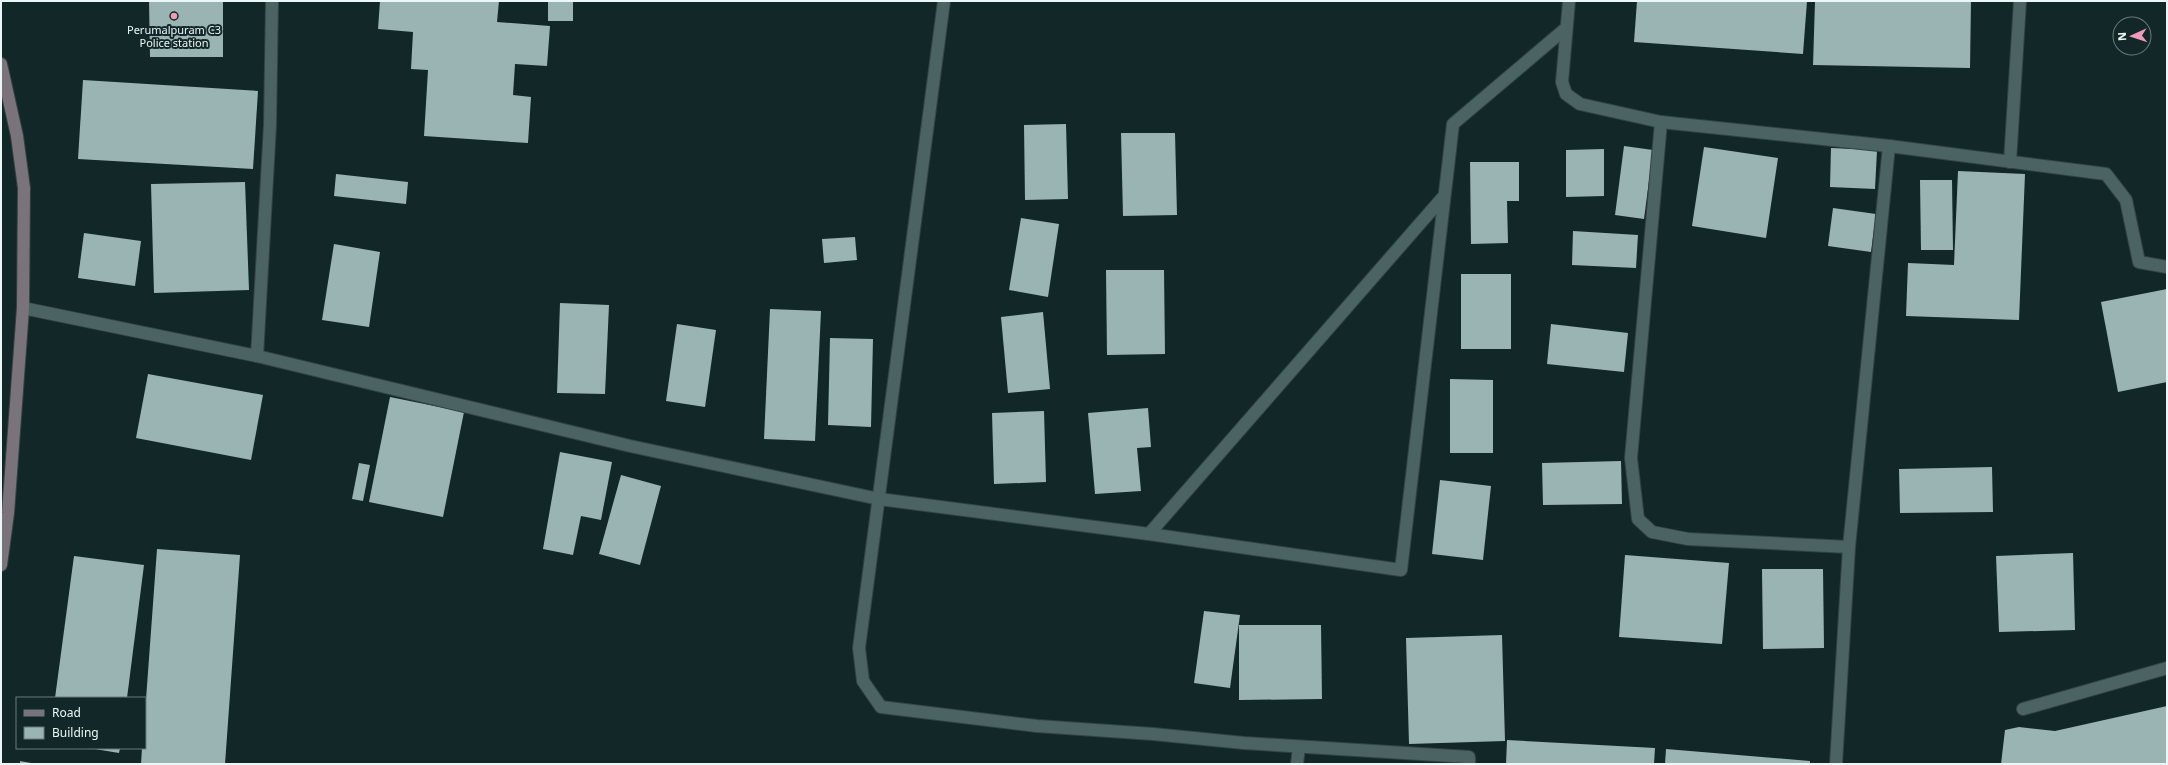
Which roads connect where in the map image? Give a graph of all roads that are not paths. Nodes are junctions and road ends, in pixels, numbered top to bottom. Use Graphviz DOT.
graph roads {
  1 [pos="272,1"];
  2 [pos="944,1"];
  3 [pos="1569,1"];
  4 [pos="2020,1"];
  5 [pos="1565,29"];
  6 [pos="1,64"];
  7 [pos="1661,122"];
  8 [pos="1889,146"];
  9 [pos="2010,162"];
  10 [pos="1444,196"];
  11 [pos="2167,267"];
  12 [pos="23,308"];
  13 [pos="257,356"];
  14 [pos="879,499"];
  15 [pos="1149,534"];
  16 [pos="1849,547"];
  17 [pos="1,565"];
  18 [pos="2167,668"];
  19 [pos="2023,709"];
  20 [pos="1299,747"];
  21 [pos="1297,764"];
  22 [pos="1469,764"];
  23 [pos="1836,764"];
  1 -- 13 [label="street"];
  2 -- 14 [label="street"];
  3 -- 5 [label="street"];
  4 -- 9 [label="street"];
  5 -- 7 [label="street"];
  5 -- 10 [label="street"];
  6 -- 12 [label="street"];
  7 -- 8 [label="street"];
  7 -- 16 [label="street"];
  8 -- 9 [label="street"];
  8 -- 16 [label="street"];
  9 -- 11 [label="street"];
  10 -- 15 [label="street"];
  10 -- 15 [label="street"];
  12 -- 13 [label="street"];
  12 -- 17 [label="street"];
  13 -- 14 [label="street"];
  14 -- 15 [label="street"];
  14 -- 20 [label="street"];
  16 -- 23 [label="street"];
  18 -- 19 [label="street"];
  20 -- 21 [label="street"];
  20 -- 22 [label="street"];
}
